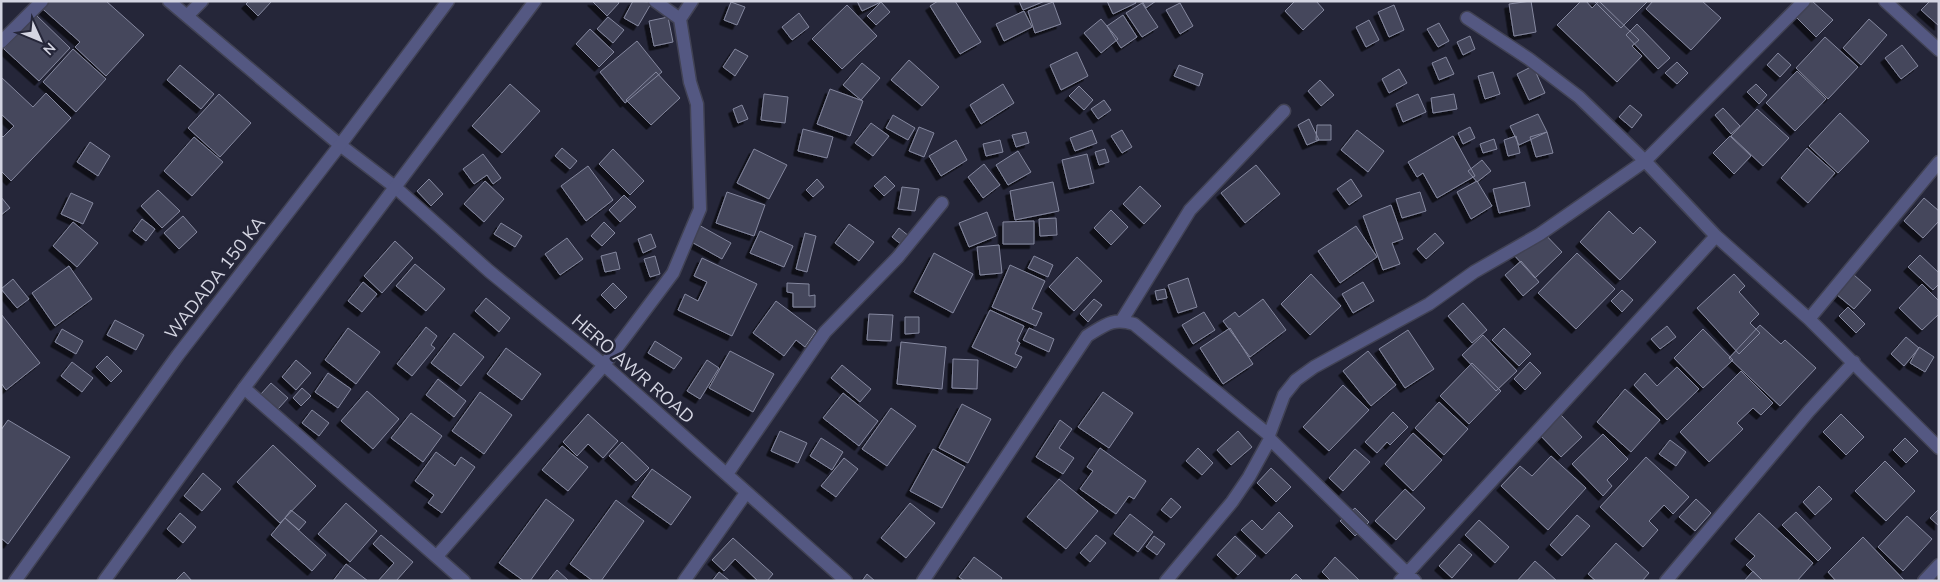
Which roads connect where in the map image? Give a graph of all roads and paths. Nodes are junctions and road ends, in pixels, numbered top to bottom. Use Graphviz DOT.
graph roads {
  1 [pos="42,1"];
  2 [pos="169,1"];
  3 [pos="202,1"];
  4 [pos="448,1"];
  5 [pos="535,1"];
  6 [pos="655,1"];
  7 [pos="692,1"];
  8 [pos="1804,1"];
  9 [pos="1885,1"];
  10 [pos="187,16"];
  11 [pos="1467,18"];
  12 [pos="680,19"];
  13 [pos="1,42"];
  14 [pos="1939,50"];
  15 [pos="1284,111"];
  16 [pos="340,145"];
  17 [pos="1645,161"];
  18 [pos="1939,162"];
  19 [pos="395,187"];
  20 [pos="942,203"];
  21 [pos="1716,236"];
  22 [pos="1809,319"];
  23 [pos="1122,320"];
  24 [pos="1854,362"];
  25 [pos="604,365"];
  26 [pos="244,388"];
  27 [pos="1269,437"];
  28 [pos="1939,448"];
  29 [pos="727,474"];
  30 [pos="746,493"];
  31 [pos="437,556"];
  32 [pos="1939,565"];
  33 [pos="1407,578"];
  34 [pos="15,581"];
  35 [pos="104,581"];
  36 [pos="464,581"];
  37 [pos="684,581"];
  38 [pos="846,581"];
  39 [pos="923,581"];
  40 [pos="1166,581"];
  41 [pos="1666,581"];
  42 [pos="1924,581"];
  1 -- 13 [label="street"];
  2 -- 10 [label="street, HERO AWR ROAD"];
  3 -- 10 [label="street"];
  4 -- 16 [label="street, WADADA 150 KA"];
  5 -- 19 [label="street"];
  6 -- 12 [label="street"];
  7 -- 12 [label="street"];
  8 -- 17 [label="street"];
  9 -- 14 [label="street"];
  10 -- 16 [label="street, HERO AWR ROAD"];
  11 -- 17 [label="street"];
  12 -- 25 [label="street"];
  15 -- 23 [label="street"];
  16 -- 19 [label="street, HERO AWR ROAD"];
  16 -- 34 [label="street, WADADA 150 KA"];
  17 -- 21 [label="street"];
  17 -- 27 [label="street"];
  18 -- 22 [label="street"];
  19 -- 25 [label="street, HERO AWR ROAD"];
  19 -- 26 [label="street"];
  20 -- 29 [label="street"];
  21 -- 22 [label="street"];
  21 -- 33 [label="street"];
  22 -- 24 [label="street"];
  23 -- 27 [label="street"];
  23 -- 39 [label="street"];
  24 -- 28 [label="street"];
  24 -- 41 [label="street"];
  25 -- 29 [label="street, HERO AWR ROAD"];
  25 -- 31 [label="street"];
  26 -- 31 [label="street"];
  26 -- 35 [label="street"];
  27 -- 33 [label="street"];
  27 -- 40 [label="street"];
  29 -- 30 [label="street, HERO AWR ROAD"];
  30 -- 37 [label="street"];
  30 -- 38 [label="street, HERO AWR ROAD"];
  31 -- 36 [label="street"];
  32 -- 42 [label="street"];
}
